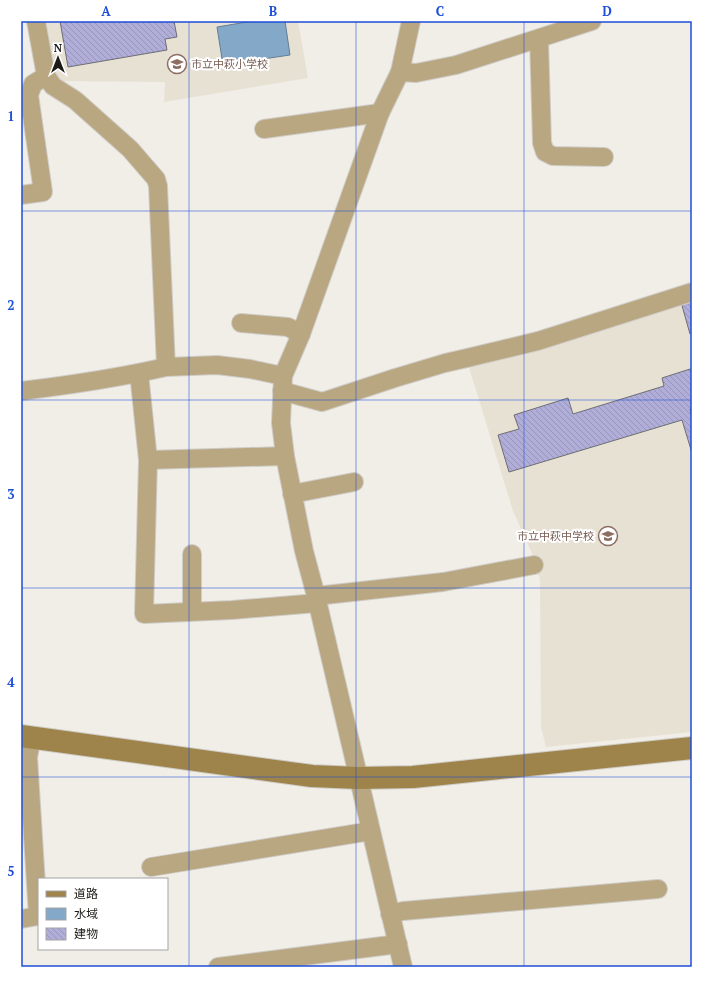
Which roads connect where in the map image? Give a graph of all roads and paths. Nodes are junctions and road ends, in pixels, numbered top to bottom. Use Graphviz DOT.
graph roads {
  1 [pos="36,21"];
  2 [pos="411,21"];
  3 [pos="592,21"];
  4 [pos="539,39"];
  5 [pos="400,72"];
  6 [pos="46,76"];
  7 [pos="380,113"];
  8 [pos="264,129"];
  9 [pos="604,157"];
  10 [pos="21,195"];
  11 [pos="692,292"];
  12 [pos="241,323"];
  13 [pos="301,334"];
  14 [pos="166,367"];
  15 [pos="139,373"];
  16 [pos="282,383"];
  17 [pos="21,391"];
  18 [pos="285,456"];
  19 [pos="148,460"];
  20 [pos="354,482"];
  21 [pos="292,494"];
  22 [pos="192,554"];
  23 [pos="534,565"];
  24 [pos="316,600"];
  25 [pos="192,611"];
  26 [pos="26,737"];
  27 [pos="692,748"];
  28 [pos="358,778"];
  29 [pos="371,831"];
  30 [pos="151,867"];
  31 [pos="658,889"];
  32 [pos="390,914"];
  33 [pos="21,919"];
  34 [pos="398,944"];
  35 [pos="218,967"];
  36 [pos="403,967"];
  1 -- 6 [label="street"];
  2 -- 5 [label="street"];
  3 -- 4 [label="street"];
  4 -- 5 [label="street"];
  4 -- 9 [label="street"];
  5 -- 7 [label="street"];
  6 -- 10 [label="street"];
  6 -- 14 [label="street"];
  7 -- 8 [label="street"];
  7 -- 13 [label="street"];
  11 -- 16 [label="street"];
  12 -- 13 [label="street"];
  13 -- 16 [label="street"];
  14 -- 15 [label="street"];
  14 -- 16 [label="street"];
  15 -- 17 [label="street"];
  15 -- 19 [label="street"];
  16 -- 18 [label="street"];
  18 -- 19 [label="street"];
  18 -- 21 [label="street"];
  19 -- 25 [label="street"];
  20 -- 21 [label="street"];
  21 -- 24 [label="street"];
  22 -- 25 [label="street"];
  23 -- 24 [label="street"];
  24 -- 25 [label="street"];
  24 -- 28 [label="street"];
  26 -- 28 [label="street"];
  26 -- 33 [label="street"];
  27 -- 28 [label="street"];
  28 -- 29 [label="street"];
  29 -- 30 [label="street"];
  29 -- 32 [label="street"];
  31 -- 32 [label="street"];
  32 -- 34 [label="street"];
  34 -- 35 [label="street"];
  34 -- 36 [label="street"];
}
